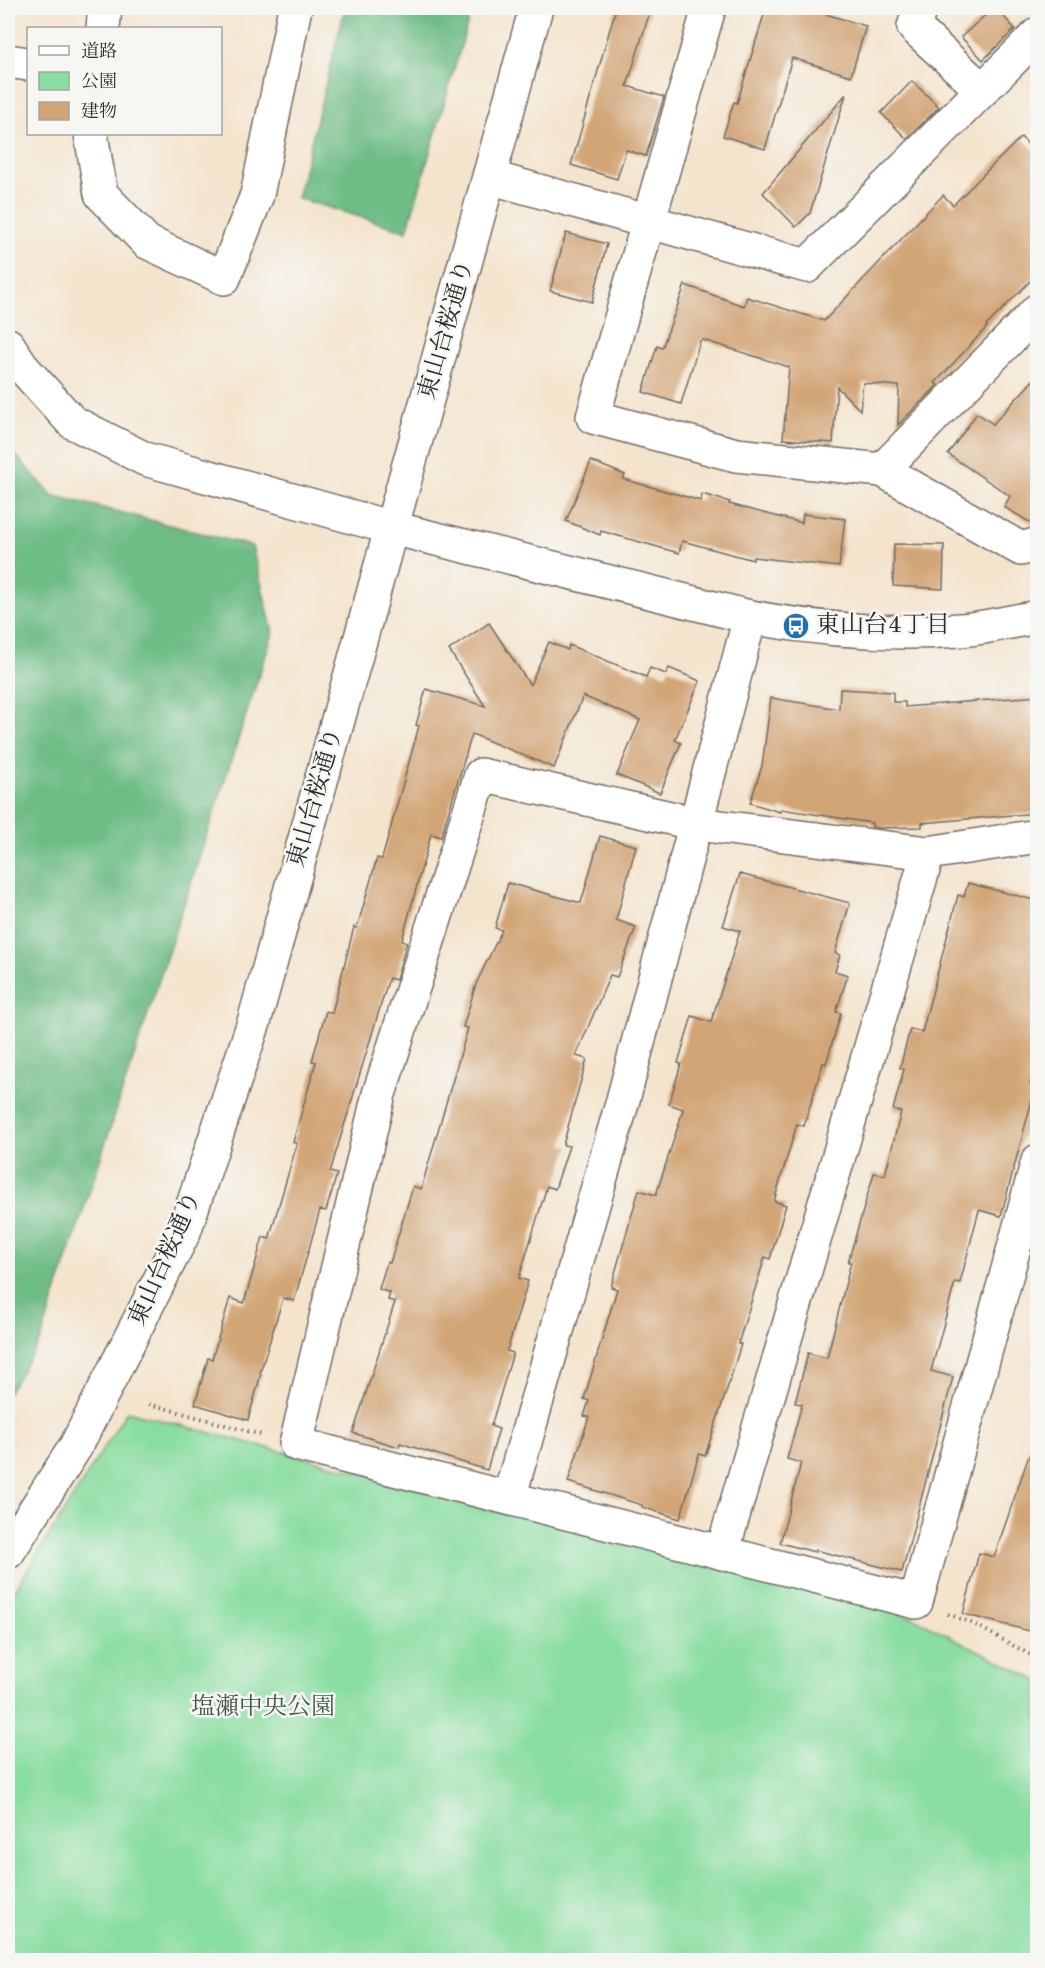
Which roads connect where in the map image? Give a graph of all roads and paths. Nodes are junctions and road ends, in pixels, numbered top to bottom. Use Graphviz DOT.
graph roads {
  1 [pos="105,8"];
  2 [pos="295,8"];
  3 [pos="536,8"];
  4 [pos="709,8"];
  5 [pos="920,8"];
  6 [pos="103,27"];
  7 [pos="1038,34"];
  8 [pos="8,61"];
  9 [pos="27,64"];
  10 [pos="982,90"];
  11 [pos="91,135"];
  12 [pos="489,177"];
  13 [pos="649,223"];
  14 [pos="1038,310"];
  15 [pos="8,345"];
  16 [pos="882,470"];
  17 [pos="392,528"];
  18 [pos="1038,544"];
  19 [pos="750,617"];
  20 [pos="1038,617"];
  21 [pos="697,824"];
  22 [pos="1038,836"];
  23 [pos="928,853"];
  24 [pos="1038,1161"];
  25 [pos="149,1404"];
  26 [pos="296,1444"];
  27 [pos="509,1498"];
  28 [pos="8,1552"];
  29 [pos="722,1552"];
  30 [pos="916,1602"];
  31 [pos="1038,1659"];
  1 -- 6 [label="street"];
  2 -- 11 [label="street"];
  3 -- 12 [label="street, 東山台桜通り"];
  4 -- 13 [label="street"];
  5 -- 10 [label="street"];
  7 -- 10 [label="street"];
  8 -- 9 [label="street"];
  10 -- 13 [label="street"];
  12 -- 13 [label="street"];
  12 -- 17 [label="street, 東山台桜通り"];
  13 -- 16 [label="street"];
  14 -- 16 [label="street"];
  15 -- 17 [label="street"];
  16 -- 18 [label="street"];
  17 -- 19 [label="street"];
  17 -- 28 [label="street, 東山台桜通り"];
  19 -- 20 [label="street"];
  19 -- 21 [label="street"];
  21 -- 23 [label="street"];
  21 -- 26 [label="street"];
  21 -- 27 [label="street"];
  22 -- 23 [label="street"];
  23 -- 29 [label="street"];
  24 -- 30 [label="street"];
  25 -- 26 [label="path"];
  26 -- 27 [label="street"];
  27 -- 29 [label="street"];
  29 -- 30 [label="street"];
  30 -- 31 [label="path"];
}
